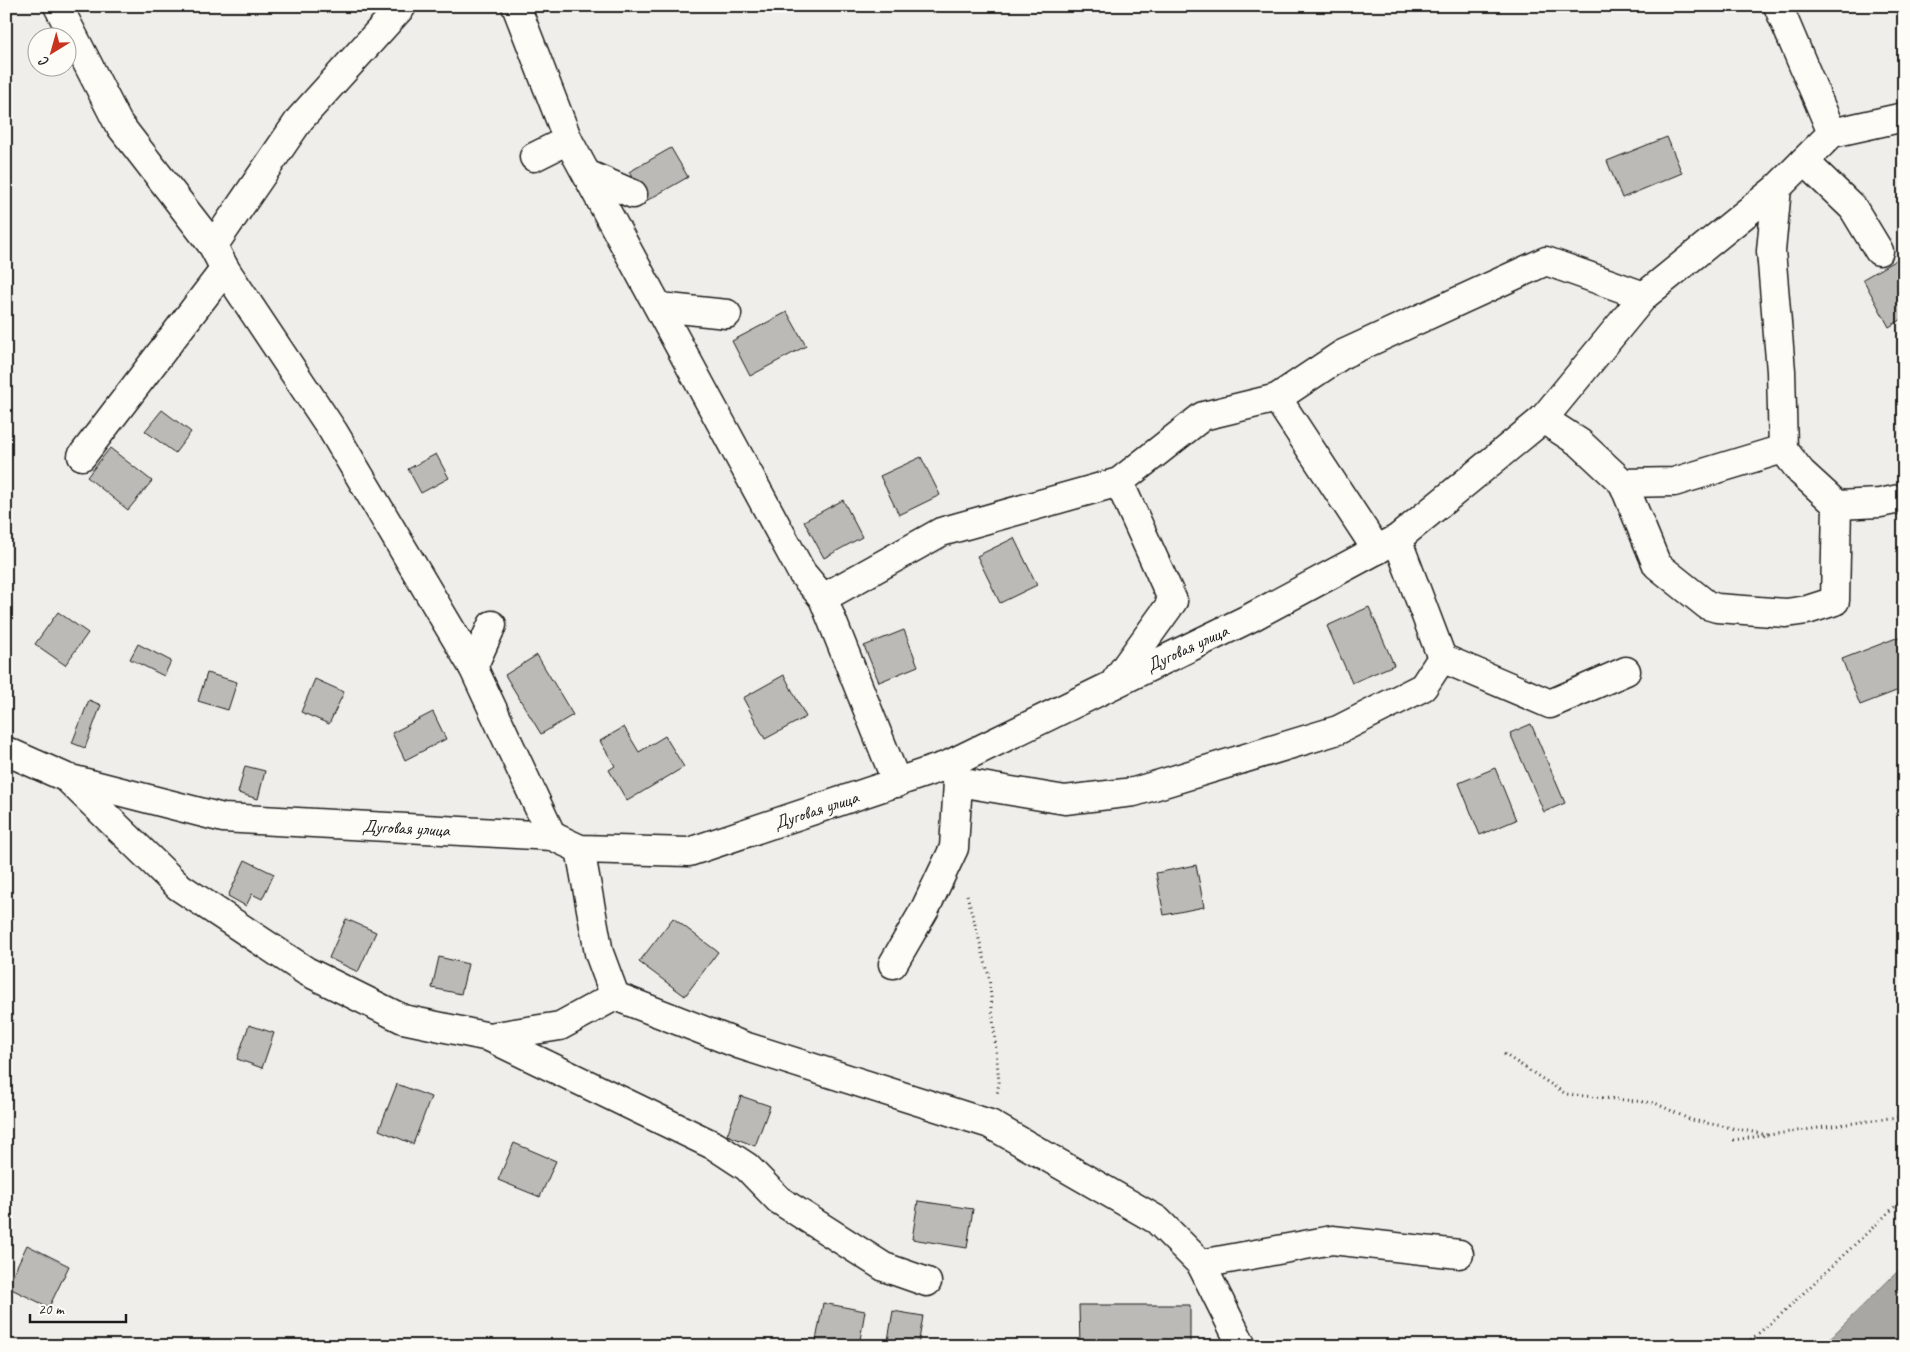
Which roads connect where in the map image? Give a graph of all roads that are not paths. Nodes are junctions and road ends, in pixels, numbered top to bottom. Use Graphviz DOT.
graph roads {
  1 [pos="58,6"];
  2 [pos="402,6"];
  3 [pos="516,6"];
  4 [pos="1778,6"];
  5 [pos="1904,117"];
  6 [pos="1832,133"];
  7 [pos="568,140"];
  8 [pos="534,157"];
  9 [pos="1804,161"];
  10 [pos="589,175"];
  11 [pos="1777,188"];
  12 [pos="633,194"];
  13 [pos="1879,251"];
  14 [pos="219,258"];
  15 [pos="1644,296"];
  16 [pos="659,307"];
  17 [pos="727,314"];
  18 [pos="1277,398"];
  19 [pos="1543,419"];
  20 [pos="1783,448"];
  21 [pos="82,456"];
  22 [pos="1119,482"];
  23 [pos="1623,483"];
  24 [pos="1904,498"];
  25 [pos="1837,505"];
  26 [pos="1387,545"];
  27 [pos="823,598"];
  28 [pos="492,625"];
  29 [pos="1442,658"];
  30 [pos="473,667"];
  31 [pos="1626,671"];
  32 [pos="1115,682"];
  33 [pos="6,752"];
  34 [pos="953,773"];
  35 [pos="66,778"];
  36 [pos="897,783"];
  37 [pos="552,836"];
  38 [pos="580,849"];
  39 [pos="893,964"];
  40 [pos="615,996"];
  41 [pos="489,1037"];
  42 [pos="1459,1254"];
  43 [pos="1201,1264"];
  44 [pos="927,1282"];
  45 [pos="1242,1346"];
  1 -- 14 [label="street"];
  2 -- 14 [label="street"];
  3 -- 7 [label="street"];
  4 -- 6 [label="street"];
  5 -- 6 [label="street"];
  6 -- 9 [label="street, Дуговая улица"];
  7 -- 8 [label="street"];
  7 -- 10 [label="street"];
  9 -- 11 [label="street, Дуговая улица"];
  9 -- 13 [label="street"];
  10 -- 12 [label="street"];
  10 -- 16 [label="street"];
  11 -- 15 [label="street, Дуговая улица"];
  11 -- 20 [label="street"];
  14 -- 21 [label="street"];
  14 -- 30 [label="street"];
  15 -- 18 [label="street"];
  15 -- 19 [label="street, Дуговая улица"];
  16 -- 17 [label="street"];
  16 -- 27 [label="street"];
  18 -- 22 [label="street"];
  18 -- 26 [label="street"];
  19 -- 23 [label="street"];
  19 -- 26 [label="street, Дуговая улица"];
  20 -- 23 [label="street"];
  20 -- 25 [label="street"];
  22 -- 27 [label="street"];
  22 -- 32 [label="street"];
  23 -- 25 [label="street"];
  24 -- 25 [label="street"];
  26 -- 29 [label="street"];
  26 -- 32 [label="street, Дуговая улица"];
  27 -- 36 [label="street"];
  28 -- 30 [label="street"];
  29 -- 31 [label="street"];
  29 -- 34 [label="street"];
  30 -- 37 [label="street"];
  32 -- 34 [label="street, Дуговая улица"];
  33 -- 35 [label="street, Дуговая улица"];
  34 -- 36 [label="street, Дуговая улица"];
  34 -- 39 [label="street"];
  35 -- 37 [label="street, Дуговая улица"];
  35 -- 41 [label="street"];
  36 -- 38 [label="street, Дуговая улица"];
  37 -- 38 [label="street, Дуговая улица"];
  38 -- 40 [label="street"];
  40 -- 41 [label="street"];
  40 -- 43 [label="street"];
  41 -- 44 [label="street"];
  42 -- 43 [label="street"];
  43 -- 45 [label="street"];
}
